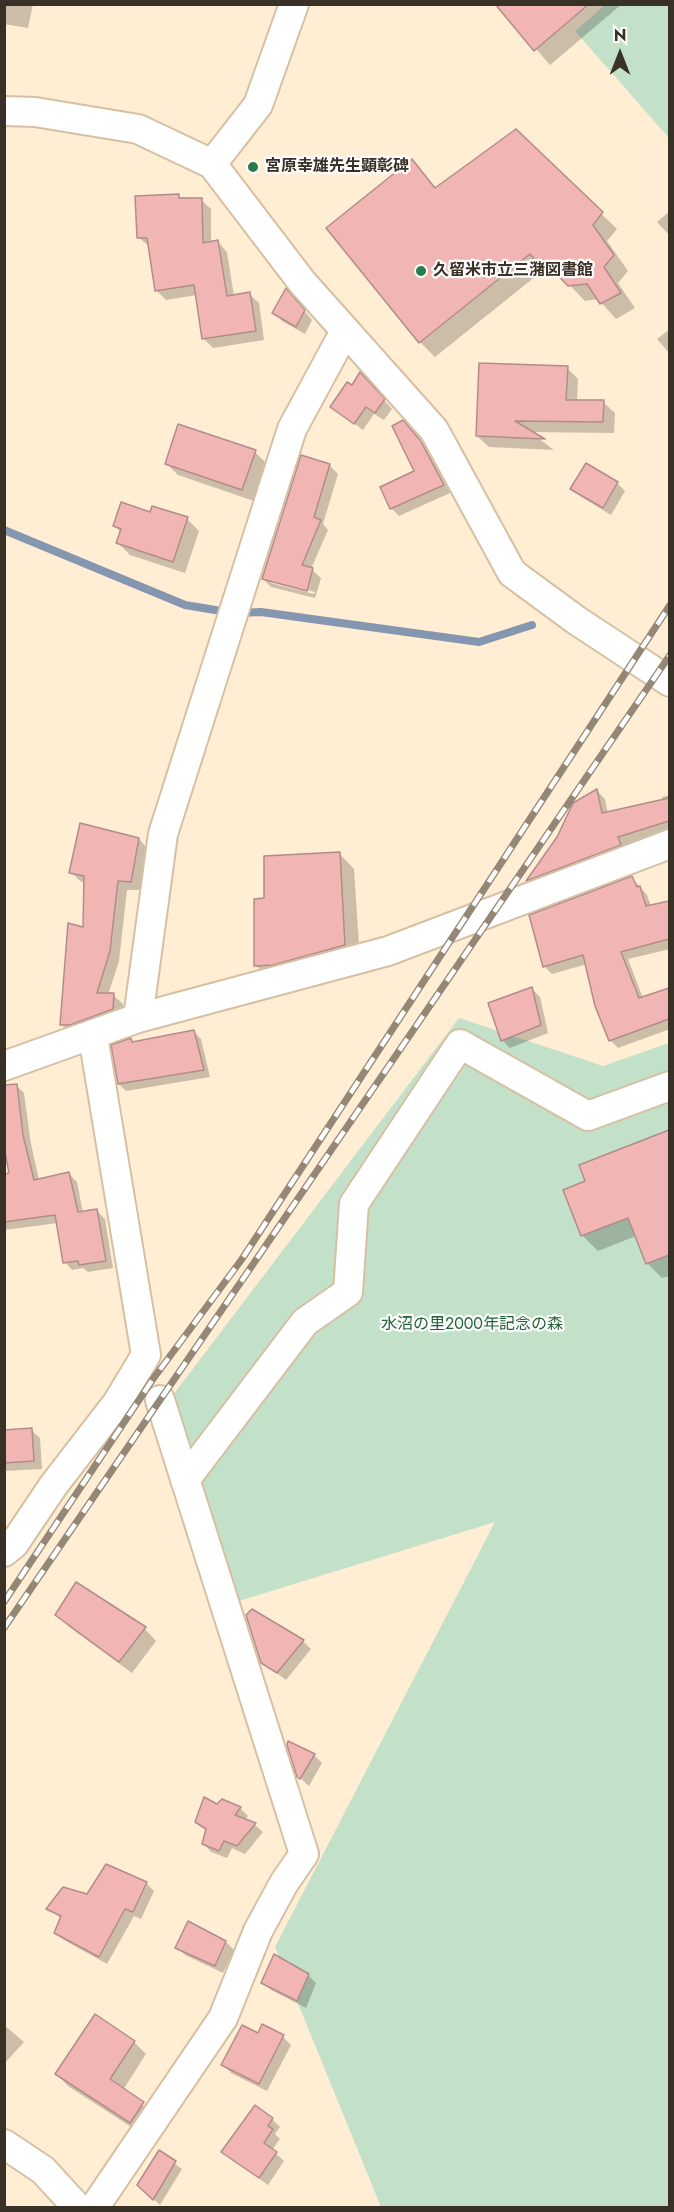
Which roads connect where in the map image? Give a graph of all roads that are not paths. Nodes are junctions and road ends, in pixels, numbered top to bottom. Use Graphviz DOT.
graph roads {
  1 [pos="294,4"];
  2 [pos="4,111"];
  3 [pos="212,164"];
  4 [pos="345,331"];
  5 [pos="669,682"];
  6 [pos="669,844"];
  7 [pos="138,1018"];
  8 [pos="93,1036"];
  9 [pos="4,1066"];
  10 [pos="669,1086"];
  11 [pos="160,1401"];
  12 [pos="185,1480"];
  13 [pos="4,1552"];
  14 [pos="4,2144"];
  15 [pos="78,2208"];
  16 [pos="94,2208"];
  1 -- 3 [label="street"];
  2 -- 3 [label="street"];
  3 -- 4 [label="street"];
  4 -- 5 [label="street"];
  4 -- 7 [label="street"];
  6 -- 7 [label="street"];
  7 -- 8 [label="street"];
  8 -- 9 [label="street"];
  8 -- 13 [label="street"];
  10 -- 12 [label="street"];
  11 -- 12 [label="street"];
  12 -- 16 [label="street"];
  14 -- 15 [label="street"];
}
